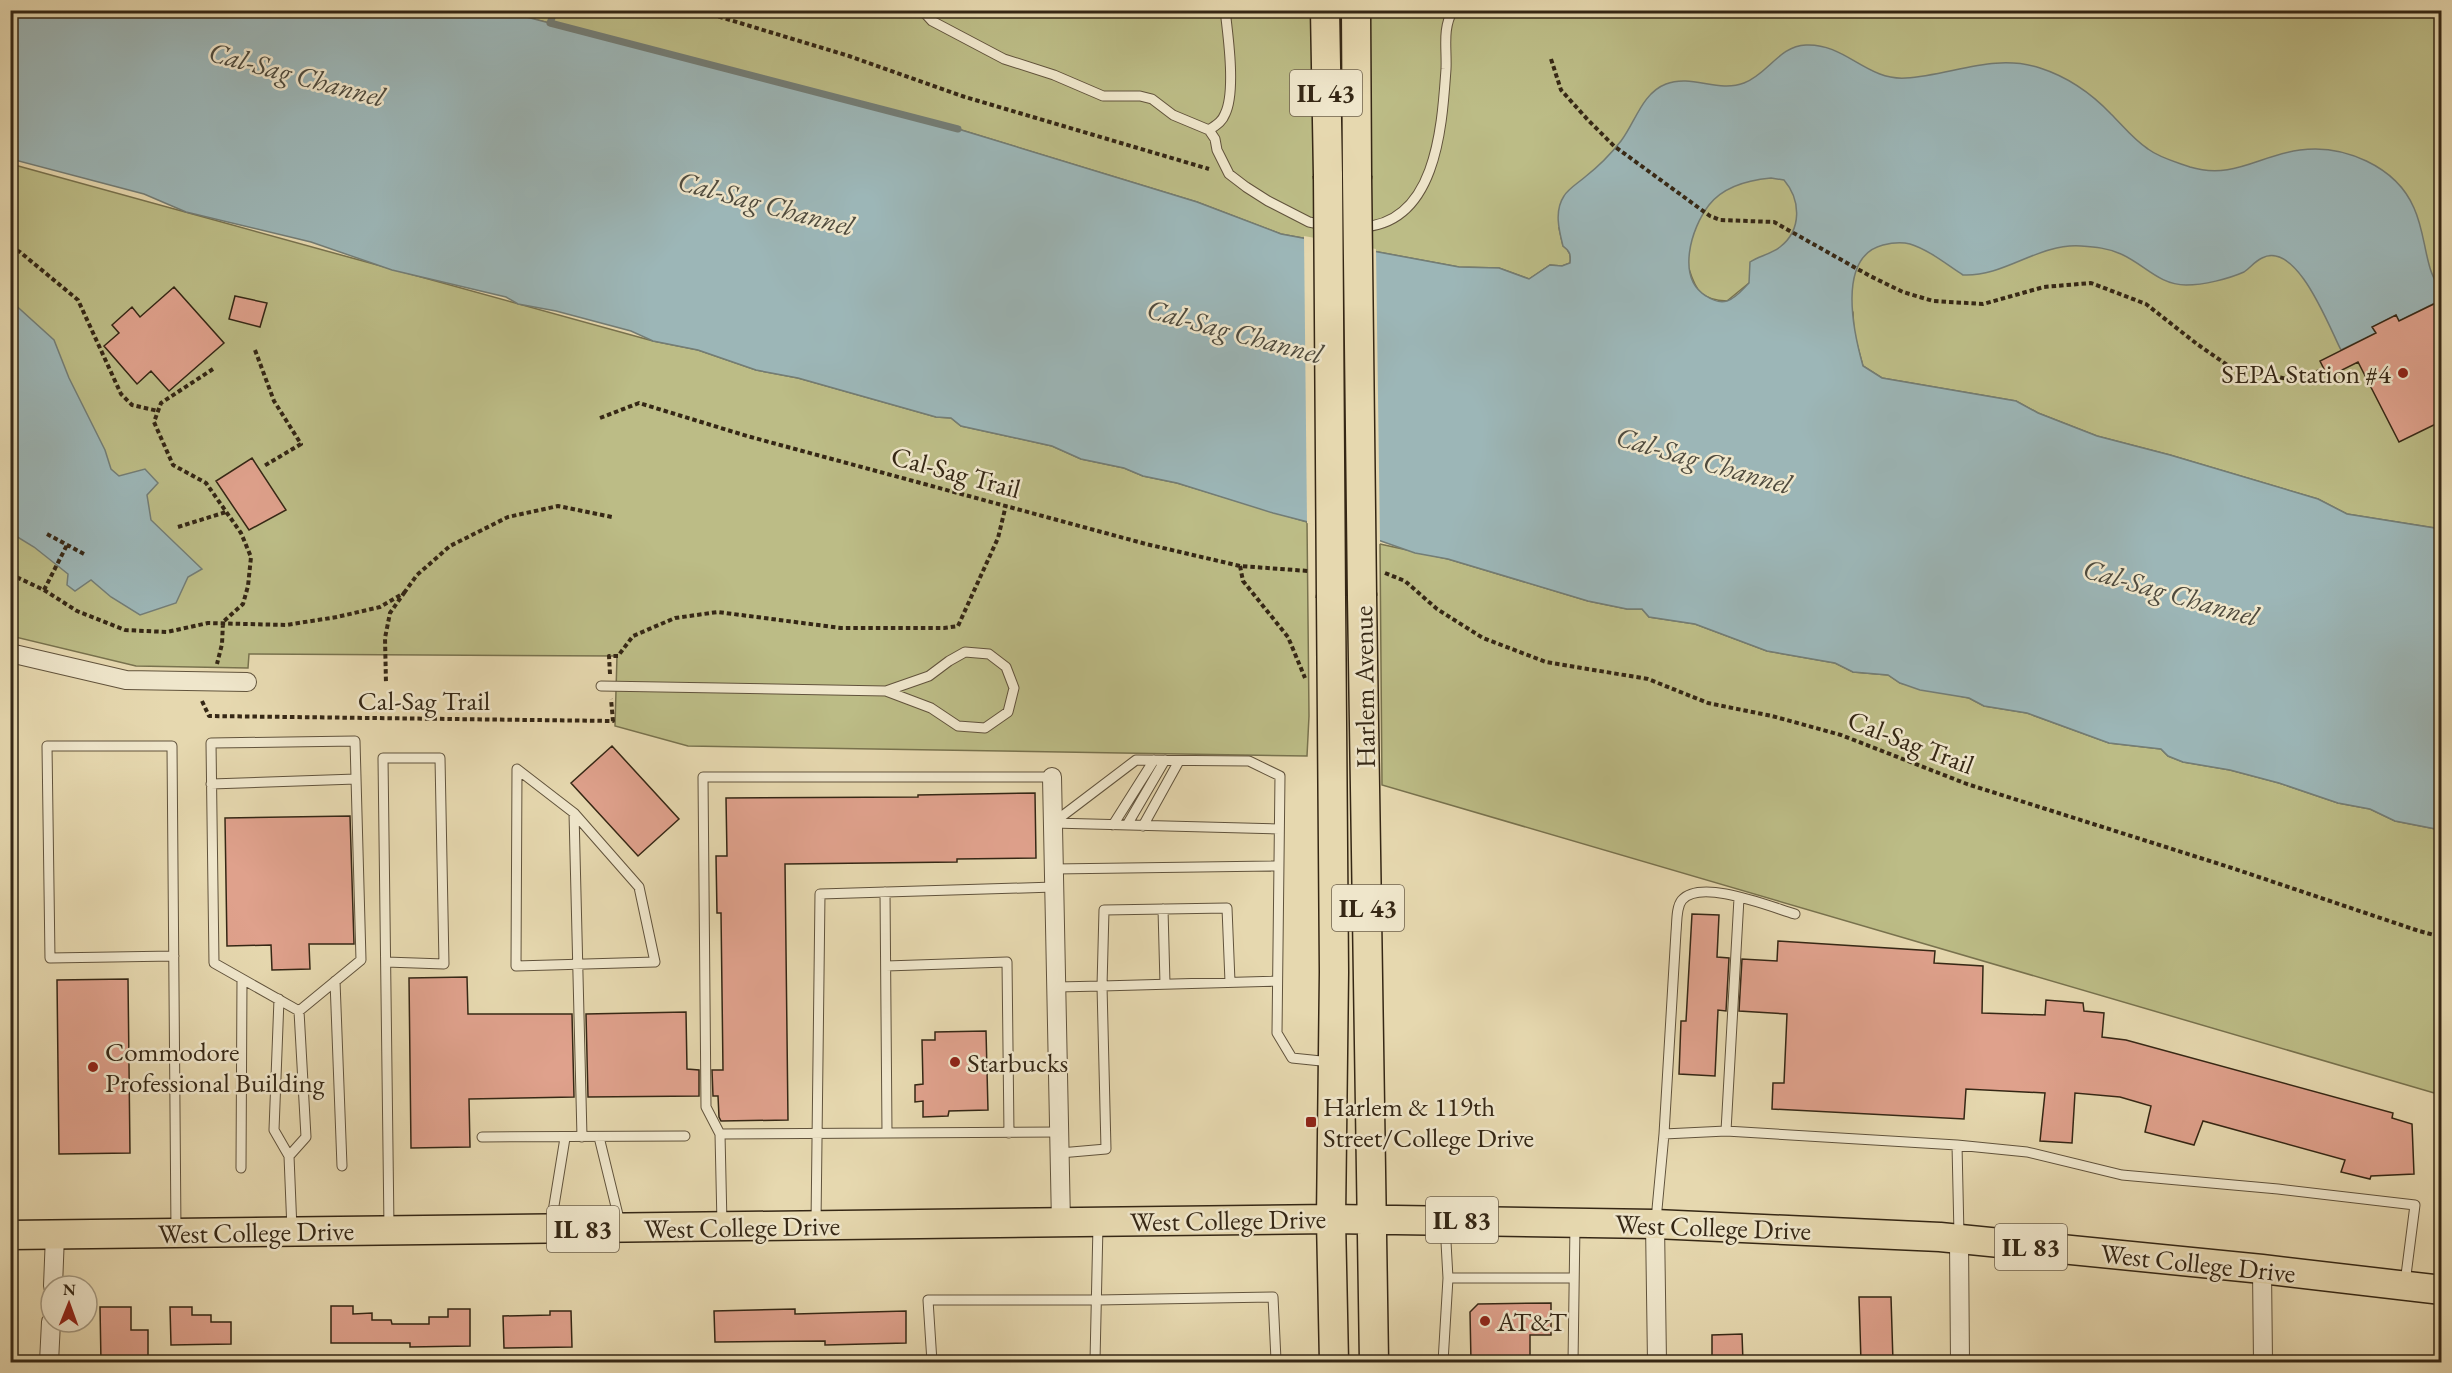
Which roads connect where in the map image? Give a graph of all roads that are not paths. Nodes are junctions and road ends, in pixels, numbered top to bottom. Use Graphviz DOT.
graph roads {
  1 [pos="922,10"];
  2 [pos="1225,10"];
  3 [pos="1325,10"];
  4 [pos="1356,10"];
  5 [pos="1454,10"];
  6 [pos="1209,130"];
  7 [pos="10,653"];
  8 [pos="248,682"];
  9 [pos="606,686"];
  10 [pos="886,691"];
  11 [pos="1154,760"];
  12 [pos="1165,760"];
  13 [pos="1179,761"];
  14 [pos="1052,777"];
  15 [pos="356,779"];
  16 [pos="212,784"];
  17 [pos="574,813"];
  18 [pos="1053,823"];
  19 [pos="1113,825"];
  20 [pos="1127,825"];
  21 [pos="1143,825"];
  22 [pos="1279,829"];
  23 [pos="1278,866"];
  24 [pos="1054,878"];
  25 [pos="885,892"];
  26 [pos="1738,898"];
  27 [pos="1163,909"];
  28 [pos="1795,914"];
  29 [pos="174,956"];
  30 [pos="386,962"];
  31 [pos="578,965"];
  32 [pos="885,966"];
  33 [pos="242,979"];
  34 [pos="335,981"];
  35 [pos="1277,981"];
  36 [pos="1230,982"];
  37 [pos="1165,984"];
  38 [pos="1102,986"];
  39 [pos="1056,987"];
  40 [pos="279,999"];
  41 [pos="299,1011"];
  42 [pos="1333,1062"];
  43 [pos="1726,1131"];
  44 [pos="1060,1132"];
  45 [pos="817,1133"];
  46 [pos="887,1133"];
  47 [pos="1009,1133"];
  48 [pos="720,1134"];
  49 [pos="1664,1134"];
  50 [pos="685,1136"];
  51 [pos="482,1137"];
  52 [pos="582,1137"];
  53 [pos="600,1137"];
  54 [pos="565,1138"];
  55 [pos="1957,1144"];
  56 [pos="1060,1153"];
  57 [pos="289,1156"];
  58 [pos="342,1166"];
  59 [pos="241,1168"];
  60 [pos="1331,1219"];
  61 [pos="1373,1219"];
  62 [pos="1445,1220"];
  63 [pos="1098,1222"];
  64 [pos="1575,1222"];
  65 [pos="1061,1223"];
  66 [pos="1655,1224"];
  67 [pos="816,1226"];
  68 [pos="722,1227"];
  69 [pos="621,1228"];
  70 [pos="550,1229"];
  71 [pos="389,1231"];
  72 [pos="292,1232"];
  73 [pos="176,1233"];
  74 [pos="10,1235"];
  75 [pos="55,1235"];
  76 [pos="1959,1240"];
  77 [pos="2262,1269"];
  78 [pos="53,1274"];
  79 [pos="1448,1278"];
  80 [pos="1574,1278"];
  81 [pos="2405,1286"];
  82 [pos="2442,1290"];
  83 [pos="1097,1300"];
  84 [pos="51,1334"];
  85 [pos="1095,1361"];
  86 [pos="1276,1361"];
  87 [pos="50,1362"];
  88 [pos="932,1362"];
  89 [pos="1334,1362"];
  90 [pos="1374,1362"];
  91 [pos="1443,1362"];
  92 [pos="1573,1362"];
  93 [pos="1657,1362"];
  94 [pos="1960,1362"];
  95 [pos="2263,1362"];
  1 -- 6 [label="lane"];
  2 -- 6 [label="lane"];
  3 -- 42 [label="main road, Harlem Avenue / IL 43, bridge"];
  4 -- 61 [label="main road, Harlem Avenue / IL 43, bridge"];
  5 -- 6 [label="lane"];
  7 -- 8 [label="street"];
  9 -- 10 [label="lane"];
  10 -- 10 [label="lane"];
  11 -- 12 [label="lane"];
  11 -- 18 [label="lane"];
  11 -- 19 [label="lane"];
  12 -- 13 [label="lane"];
  12 -- 20 [label="lane"];
  13 -- 21 [label="lane"];
  13 -- 22 [label="lane"];
  14 -- 18 [label="street"];
  14 -- 48 [label="lane"];
  15 -- 16 [label="lane"];
  15 -- 16 [label="lane"];
  15 -- 34 [label="lane"];
  16 -- 33 [label="lane"];
  17 -- 31 [label="lane"];
  17 -- 31 [label="lane"];
  17 -- 31 [label="lane"];
  18 -- 19 [label="lane"];
  18 -- 24 [label="street"];
  19 -- 20 [label="lane"];
  20 -- 21 [label="lane"];
  21 -- 22 [label="lane"];
  22 -- 23 [label="lane"];
  23 -- 24 [label="lane"];
  23 -- 35 [label="lane"];
  24 -- 25 [label="lane"];
  24 -- 39 [label="street"];
  25 -- 32 [label="lane"];
  25 -- 45 [label="lane"];
  26 -- 28 [label="lane"];
  26 -- 43 [label="lane"];
  26 -- 49 [label="lane"];
  27 -- 36 [label="lane"];
  27 -- 37 [label="lane"];
  27 -- 38 [label="lane"];
  29 -- 29 [label="lane"];
  29 -- 73 [label="lane"];
  30 -- 30 [label="lane"];
  30 -- 71 [label="lane"];
  31 -- 52 [label="lane"];
  32 -- 46 [label="lane"];
  32 -- 47 [label="lane"];
  33 -- 40 [label="lane"];
  33 -- 59 [label="lane"];
  34 -- 41 [label="lane"];
  34 -- 58 [label="lane"];
  35 -- 36 [label="lane"];
  35 -- 42 [label="lane"];
  36 -- 37 [label="lane"];
  37 -- 38 [label="lane"];
  38 -- 39 [label="lane"];
  38 -- 56 [label="lane"];
  39 -- 44 [label="street"];
  40 -- 41 [label="lane"];
  40 -- 57 [label="lane"];
  41 -- 57 [label="lane"];
  42 -- 60 [label="main road, Harlem Avenue / IL 43"];
  43 -- 49 [label="lane"];
  43 -- 55 [label="lane"];
  44 -- 47 [label="lane"];
  44 -- 56 [label="street"];
  45 -- 46 [label="lane"];
  45 -- 48 [label="lane"];
  45 -- 67 [label="lane"];
  46 -- 47 [label="lane"];
  48 -- 68 [label="lane"];
  49 -- 66 [label="lane"];
  50 -- 53 [label="lane"];
  51 -- 54 [label="lane"];
  52 -- 53 [label="lane"];
  52 -- 54 [label="lane"];
  53 -- 69 [label="lane"];
  54 -- 70 [label="lane"];
  55 -- 76 [label="lane"];
  55 -- 81 [label="lane"];
  56 -- 65 [label="street"];
  57 -- 72 [label="lane"];
  60 -- 61 [label="main road, West College Drive / IL 83"];
  60 -- 63 [label="main road, West College Drive / IL 83"];
  60 -- 89 [label="main road, Harlem Avenue / IL 43"];
  61 -- 62 [label="main road, West College Drive / IL 83"];
  61 -- 90 [label="main road, Harlem Avenue / IL 43"];
  62 -- 64 [label="main road, West College Drive / IL 83"];
  62 -- 79 [label="lane"];
  63 -- 65 [label="main road, West College Drive / IL 83"];
  63 -- 83 [label="lane"];
  64 -- 66 [label="main road, West College Drive / IL 83"];
  64 -- 80 [label="lane"];
  65 -- 67 [label="main road, West College Drive / IL 83"];
  66 -- 76 [label="main road, West College Drive / IL 83"];
  66 -- 93 [label="street"];
  67 -- 68 [label="main road, West College Drive / IL 83"];
  68 -- 69 [label="main road, West College Drive / IL 83"];
  69 -- 70 [label="main road, West College Drive / IL 83"];
  70 -- 71 [label="main road, West College Drive / IL 83"];
  71 -- 72 [label="main road, West College Drive / IL 83"];
  72 -- 73 [label="main road, West College Drive / IL 83"];
  73 -- 75 [label="main road, West College Drive / IL 83"];
  74 -- 75 [label="main road, West College Drive / IL 83"];
  75 -- 78 [label="street"];
  76 -- 77 [label="main road, West College Drive / IL 83"];
  76 -- 94 [label="street"];
  77 -- 81 [label="main road, West College Drive / IL 83"];
  77 -- 95 [label="street"];
  79 -- 80 [label="lane"];
  79 -- 91 [label="lane"];
  80 -- 92 [label="lane"];
  81 -- 82 [label="main road, West College Drive / IL 83"];
  83 -- 85 [label="lane"];
  83 -- 86 [label="lane"];
  83 -- 88 [label="lane"];
  84 -- 87 [label="street"];
  85 -- 86 [label="lane"];
  85 -- 88 [label="lane"];
}
